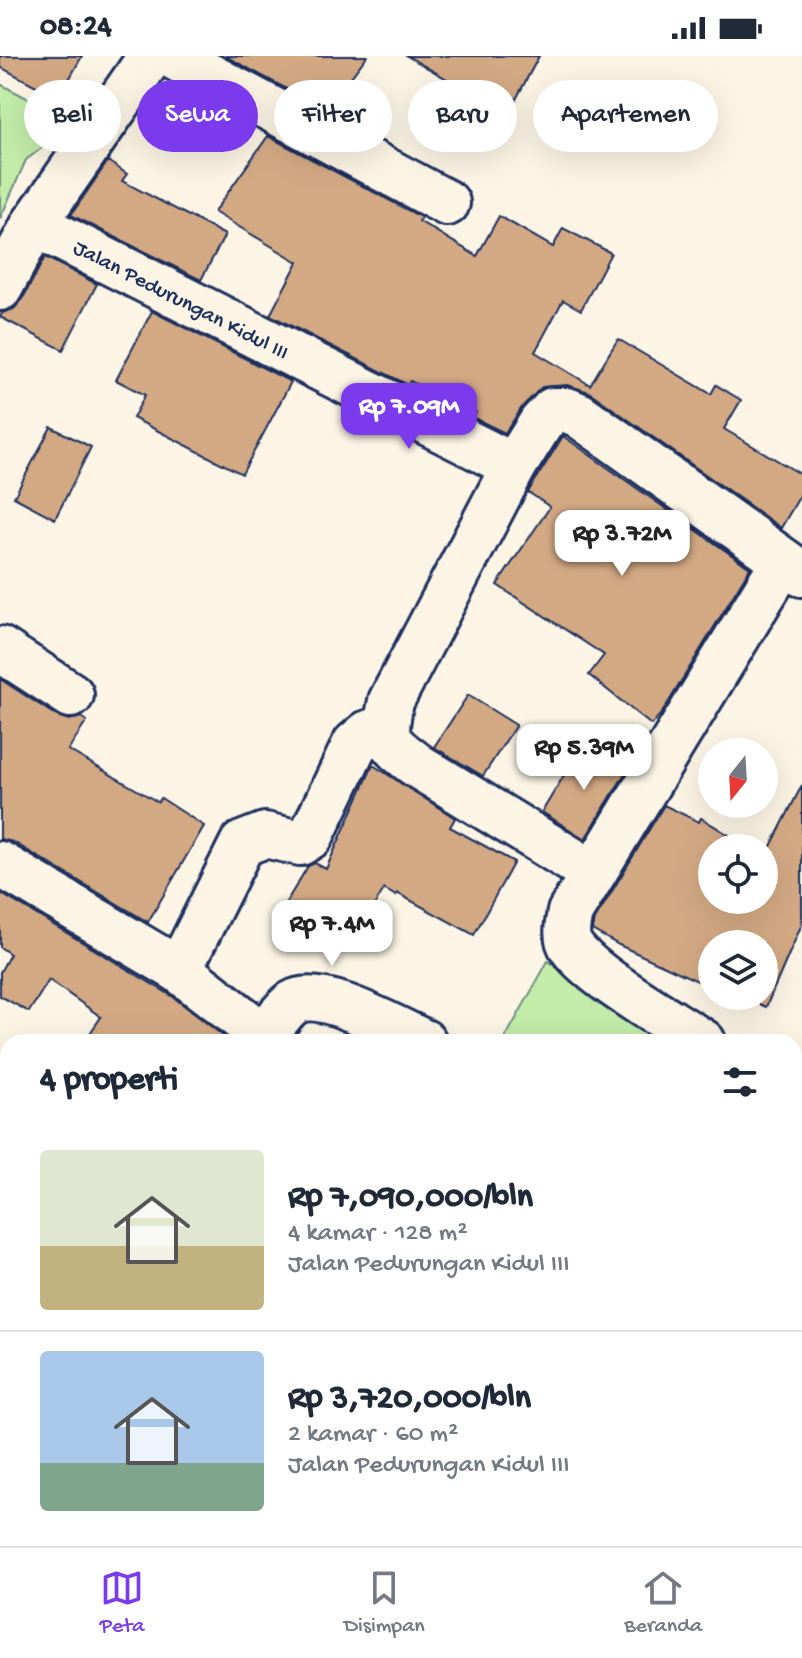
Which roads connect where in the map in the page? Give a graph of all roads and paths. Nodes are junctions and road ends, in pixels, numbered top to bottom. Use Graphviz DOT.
graph roads {
  1 [pos="151,56"];
  2 [pos="172,56"];
  3 [pos="447,203"];
  4 [pos="34,224"];
  5 [pos="0,288"];
  6 [pos="514,466"];
  7 [pos="792,568"];
  8 [pos="0,649"];
  9 [pos="71,695"];
  10 [pos="385,729"];
  11 [pos="0,864"];
  12 [pos="593,873"];
  13 [pos="179,970"];
  14 [pos="256,1034"];
  15 [pos="266,1034"];
  16 [pos="406,1034"];
  17 [pos="686,1034"];
  1 -- 4 [label="street"];
  2 -- 3 [label="street"];
  4 -- 5 [label="street"];
  4 -- 6 [label="street, Jalan Pedurungan Kidul III"];
  6 -- 7 [label="street"];
  6 -- 10 [label="street"];
  7 -- 12 [label="street"];
  8 -- 9 [label="street"];
  10 -- 12 [label="street"];
  10 -- 13 [label="street"];
  11 -- 13 [label="street"];
  12 -- 17 [label="street"];
  13 -- 14 [label="street"];
  15 -- 16 [label="street"];
}
